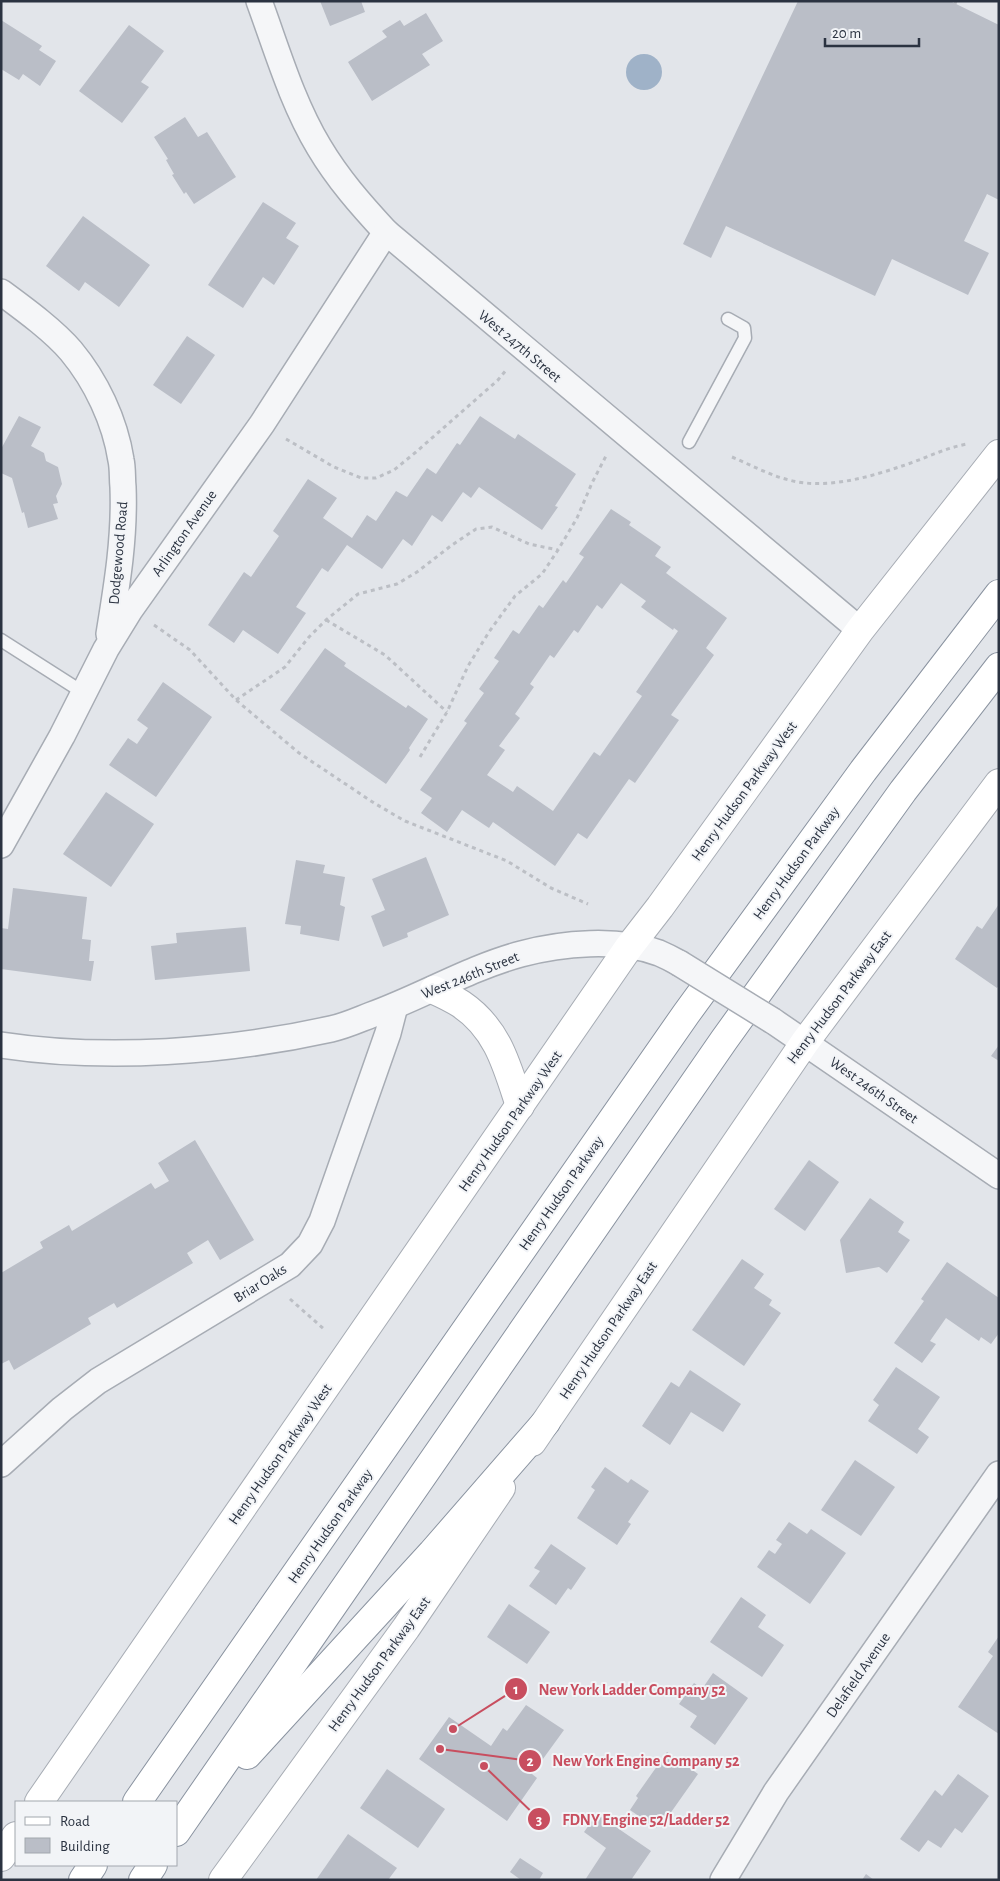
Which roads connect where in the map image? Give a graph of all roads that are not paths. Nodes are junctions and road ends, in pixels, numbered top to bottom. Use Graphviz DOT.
graph roads {
  1 [pos="258,1"];
  2 [pos="386,232"];
  3 [pos="1,292"];
  4 [pos="728,319"];
  5 [pos="689,442"];
  6 [pos="999,454"];
  7 [pos="999,594"];
  8 [pos="860,630"];
  9 [pos="1,640"];
  10 [pos="106,649"];
  11 [pos="999,667"];
  12 [pos="84,693"];
  13 [pos="999,783"];
  14 [pos="1,845"];
  15 [pos="630,947"];
  16 [pos="434,990"];
  17 [pos="395,1006"];
  18 [pos="805,1042"];
  19 [pos="1,1045"];
  20 [pos="520,1106"];
  21 [pos="999,1176"];
  22 [pos="546,1422"];
  23 [pos="1,1464"];
  24 [pos="999,1474"];
  25 [pos="40,1801"];
  26 [pos="138,1801"];
  27 [pos="178,1830"];
  28 [pos="178,1831"];
  29 [pos="15,1837"];
  30 [pos="1,1857"];
  31 [pos="92,1866"];
  32 [pos="152,1866"];
  33 [pos="83,1880"];
  34 [pos="143,1880"];
  35 [pos="223,1880"];
  36 [pos="723,1880"];
  1 -- 2 [label="street, West 247th Street"];
  2 -- 8 [label="street, West 247th Street"];
  2 -- 10 [label="street, Arlington Avenue"];
  3 -- 10 [label="street, Dodgewood Road"];
  4 -- 5 [label="lane"];
  6 -- 8 [label="main road, Henry Hudson Parkway West"];
  7 -- 26 [label="main road, Henry Hudson Parkway"];
  8 -- 15 [label="main road, Henry Hudson Parkway West"];
  9 -- 12 [label="lane"];
  10 -- 12 [label="street, Arlington Avenue"];
  11 -- 27 [label="main road"];
  12 -- 14 [label="street, Arlington Avenue"];
  13 -- 18 [label="main road, Henry Hudson Parkway East"];
  15 -- 16 [label="street, West 246th Street"];
  15 -- 18 [label="street, West 246th Street, bridge"];
  15 -- 20 [label="main road, Henry Hudson Parkway West"];
  16 -- 17 [label="street, West 246th Street"];
  16 -- 20 [label="main road"];
  17 -- 19 [label="street, West 246th Street"];
  17 -- 23 [label="street, Briar Oaks"];
  18 -- 21 [label="street, West 246th Street"];
  18 -- 22 [label="main road, Henry Hudson Parkway East"];
  20 -- 25 [label="main road, Henry Hudson Parkway West"];
  22 -- 28 [label="main road"];
  22 -- 35 [label="main road, Henry Hudson Parkway East"];
  24 -- 36 [label="street, Delafield Avenue"];
  29 -- 30 [label="main road"];
  31 -- 33 [label="main road"];
  32 -- 34 [label="main road"];
}
